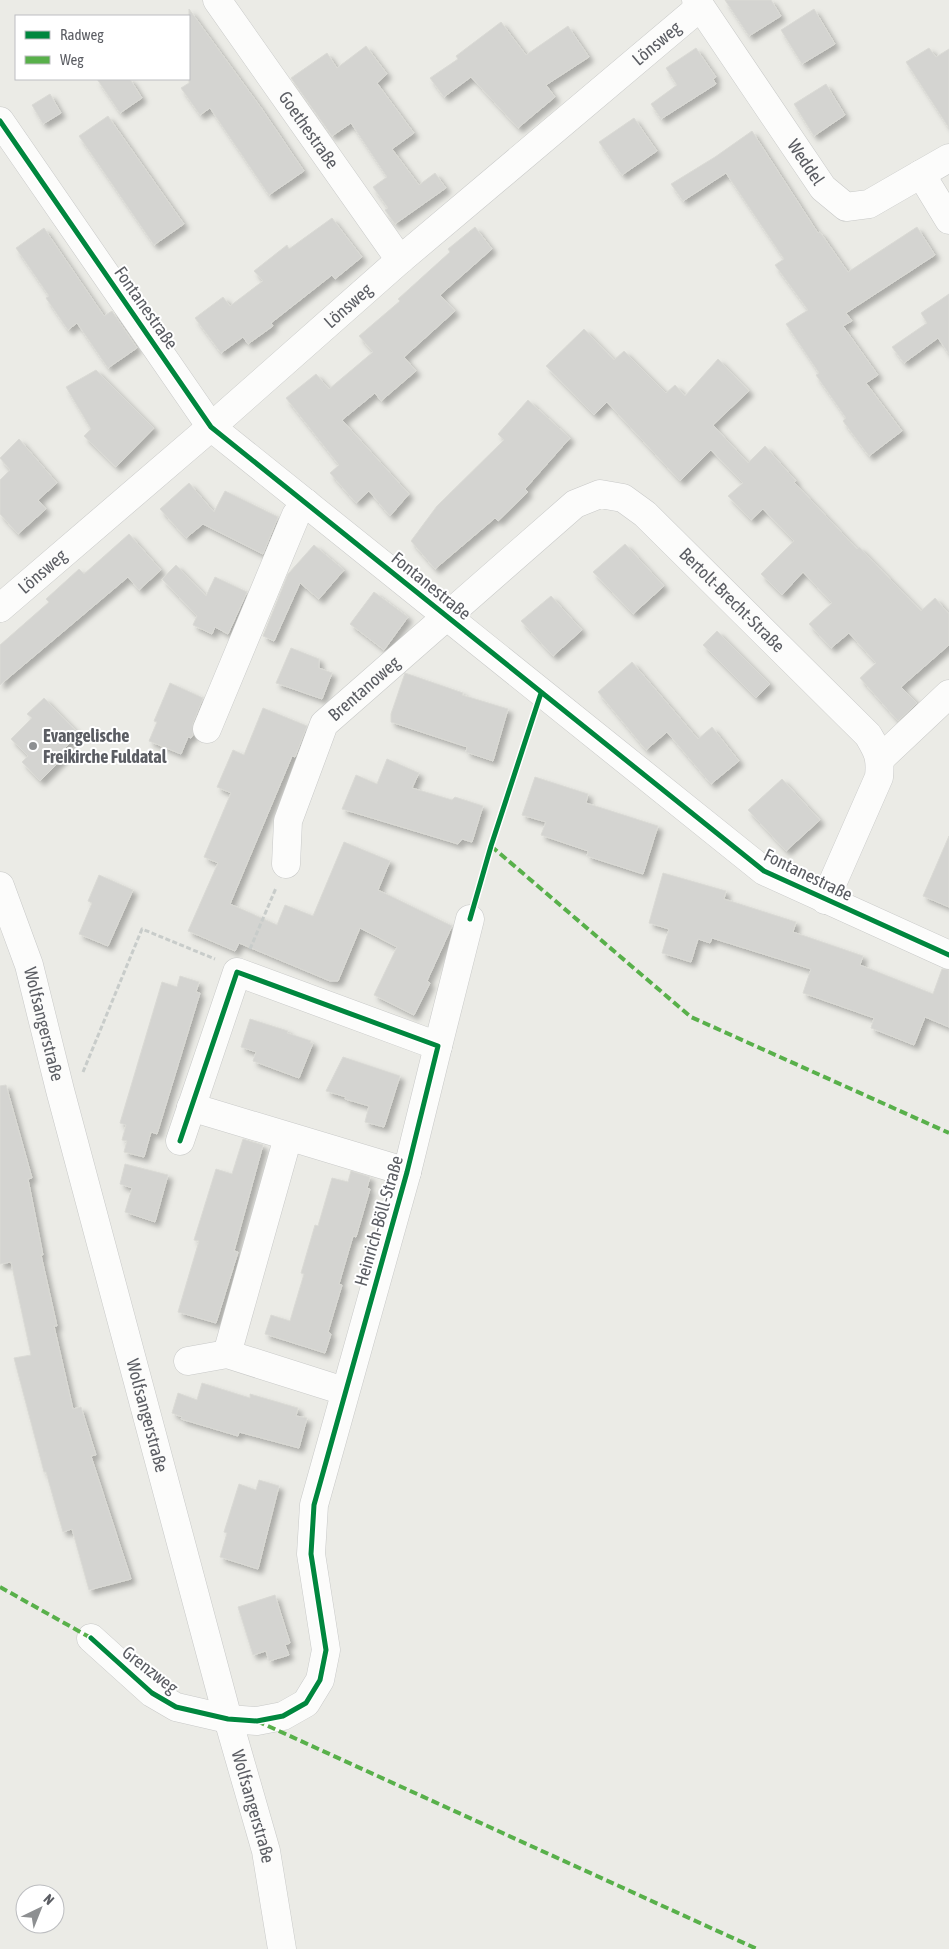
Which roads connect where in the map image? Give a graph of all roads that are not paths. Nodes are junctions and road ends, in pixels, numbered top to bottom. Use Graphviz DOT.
graph roads {
  1 [pos="218,0"];
  2 [pos="698,3"];
  3 [pos="0,121"];
  4 [pos="949,158"];
  5 [pos="921,174"];
  6 [pos="949,220"];
  7 [pos="400,260"];
  8 [pos="211,426"];
  9 [pos="306,503"];
  10 [pos="0,608"];
  11 [pos="448,617"];
  12 [pos="949,694"];
  13 [pos="207,729"];
  14 [pos="880,759"];
  15 [pos="286,864"];
  16 [pos="0,886"];
  17 [pos="826,900"];
  18 [pos="470,919"];
  19 [pos="949,955"];
  20 [pos="438,1046"];
  21 [pos="191,1107"];
  22 [pos="288,1137"];
  23 [pos="180,1141"];
  24 [pos="408,1172"];
  25 [pos="227,1354"];
  26 [pos="188,1361"];
  27 [pos="344,1391"];
  28 [pos="91,1638"];
  29 [pos="228,1719"];
  30 [pos="282,1949"];
  1 -- 7 [label="street, Goethestraße"];
  2 -- 5 [label="street, Weddel"];
  2 -- 7 [label="street, Lönsweg"];
  3 -- 8 [label="street, Fontanestraße"];
  4 -- 5 [label="street, Weddel"];
  5 -- 6 [label="street"];
  7 -- 8 [label="street, Lönsweg"];
  8 -- 9 [label="street, Fontanestraße"];
  8 -- 10 [label="street, Lönsweg"];
  9 -- 11 [label="street, Fontanestraße"];
  9 -- 13 [label="street"];
  11 -- 14 [label="street, Bertolt-Brecht-Straße"];
  11 -- 15 [label="street, Brentanoweg"];
  11 -- 17 [label="street, Fontanestraße"];
  12 -- 14 [label="street"];
  14 -- 17 [label="street"];
  16 -- 29 [label="street, Wolfsangerstraße"];
  17 -- 19 [label="street, Fontanestraße"];
  18 -- 20 [label="street, Heinrich-Böll-Straße"];
  20 -- 21 [label="street"];
  20 -- 24 [label="street, Heinrich-Böll-Straße"];
  21 -- 22 [label="street"];
  21 -- 23 [label="street"];
  22 -- 24 [label="street"];
  22 -- 25 [label="street"];
  24 -- 27 [label="street, Heinrich-Böll-Straße"];
  25 -- 26 [label="street"];
  25 -- 27 [label="street"];
  27 -- 29 [label="street, Heinrich-Böll-Straße"];
  28 -- 29 [label="street, Grenzweg"];
  29 -- 30 [label="street, Wolfsangerstraße"];
}
